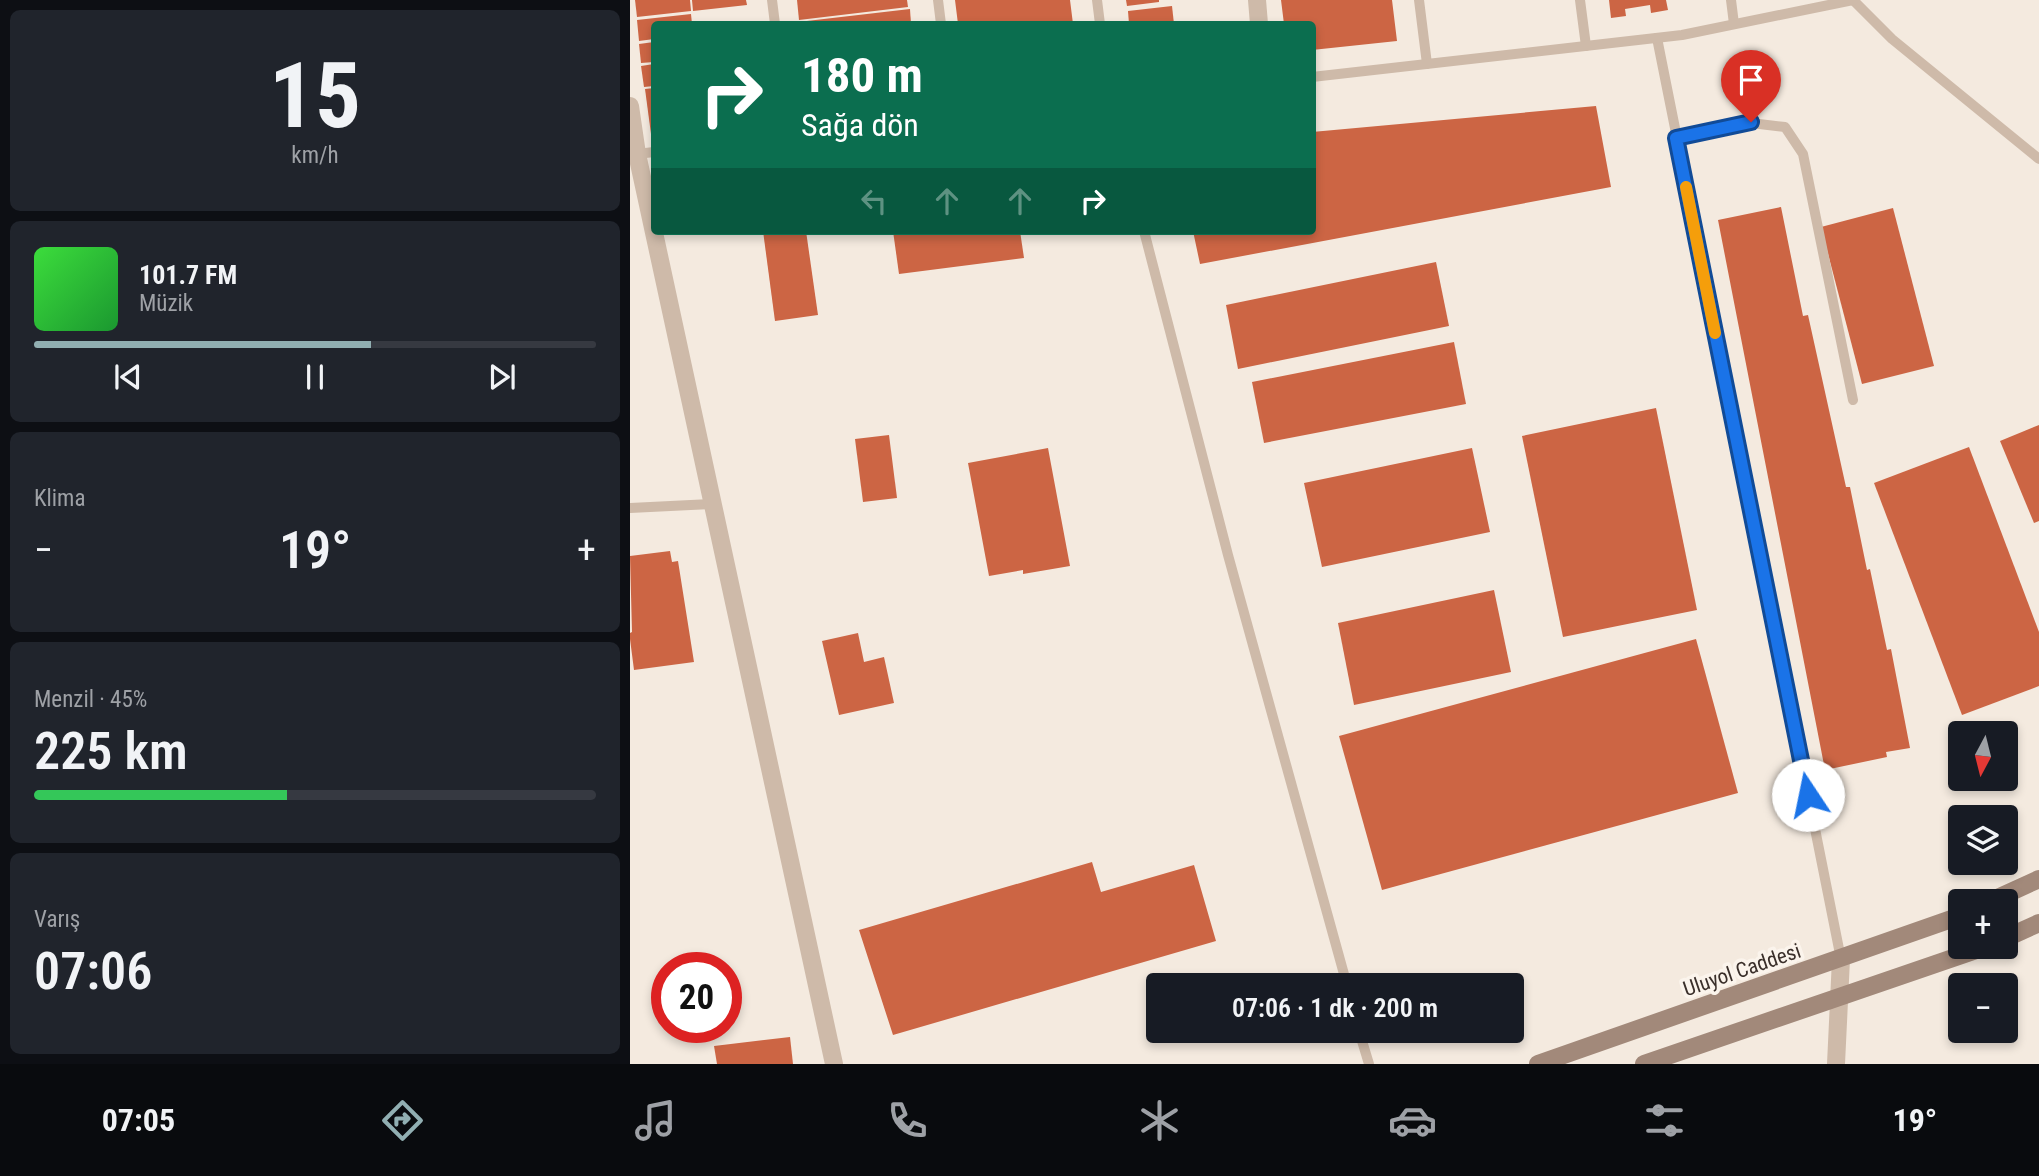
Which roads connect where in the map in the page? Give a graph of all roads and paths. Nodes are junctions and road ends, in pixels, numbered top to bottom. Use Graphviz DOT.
graph roads {
  1 [pos="772,0"];
  2 [pos="938,0"];
  3 [pos="1097,0"];
  4 [pos="1257,0"];
  5 [pos="1419,0"];
  6 [pos="1580,0"];
  7 [pos="1731,0"];
  8 [pos="1853,0"];
  9 [pos="775,21"];
  10 [pos="941,21"];
  11 [pos="1100,21"];
  12 [pos="1259,21"];
  13 [pos="1734,24"];
  14 [pos="1657,38"];
  15 [pos="1586,46"];
  16 [pos="1427,64"];
  17 [pos="1316,77"];
  18 [pos="630,106"];
  19 [pos="1676,138"];
  20 [pos="646,153"];
  21 [pos="2039,159"];
  22 [pos="651,180"];
  23 [pos="661,235"];
  24 [pos="1145,235"];
  25 [pos="1853,400"];
  26 [pos="711,505"];
  27 [pos="630,508"];
  28 [pos="2039,879"];
  29 [pos="2017,889"];
  30 [pos="1948,920"];
  31 [pos="2039,923"];
  32 [pos="2018,933"];
  33 [pos="1841,959"];
  34 [pos="1951,959"];
  35 [pos="1344,973"];
  36 [pos="1840,998"];
  37 [pos="1363,1043"];
  38 [pos="1648,1063"];
  39 [pos="834,1064"];
  40 [pos="1369,1064"];
  41 [pos="1538,1064"];
  42 [pos="1834,1064"];
  1 -- 9 [label="lane"];
  2 -- 10 [label="lane"];
  3 -- 11 [label="lane"];
  4 -- 12 [label="street"];
  5 -- 16 [label="lane"];
  6 -- 15 [label="lane"];
  7 -- 13 [label="lane"];
  8 -- 13 [label="lane"];
  8 -- 21 [label="lane"];
  13 -- 14 [label="lane"];
  14 -- 15 [label="lane"];
  14 -- 19 [label="lane"];
  15 -- 16 [label="lane"];
  16 -- 17 [label="lane"];
  18 -- 20 [label="street"];
  19 -- 25 [label="lane"];
  19 -- 33 [label="lane"];
  20 -- 22 [label="street"];
  23 -- 26 [label="street"];
  24 -- 35 [label="lane"];
  26 -- 27 [label="lane"];
  26 -- 39 [label="street"];
  28 -- 29 [label="main road"];
  30 -- 33 [label="main road, Uluyol Caddesi"];
  31 -- 32 [label="main road"];
  33 -- 36 [label="street"];
  33 -- 41 [label="main road, Uluyol Caddesi"];
  34 -- 36 [label="main road"];
  36 -- 38 [label="main road"];
  36 -- 42 [label="street"];
  37 -- 40 [label="lane"];
}
